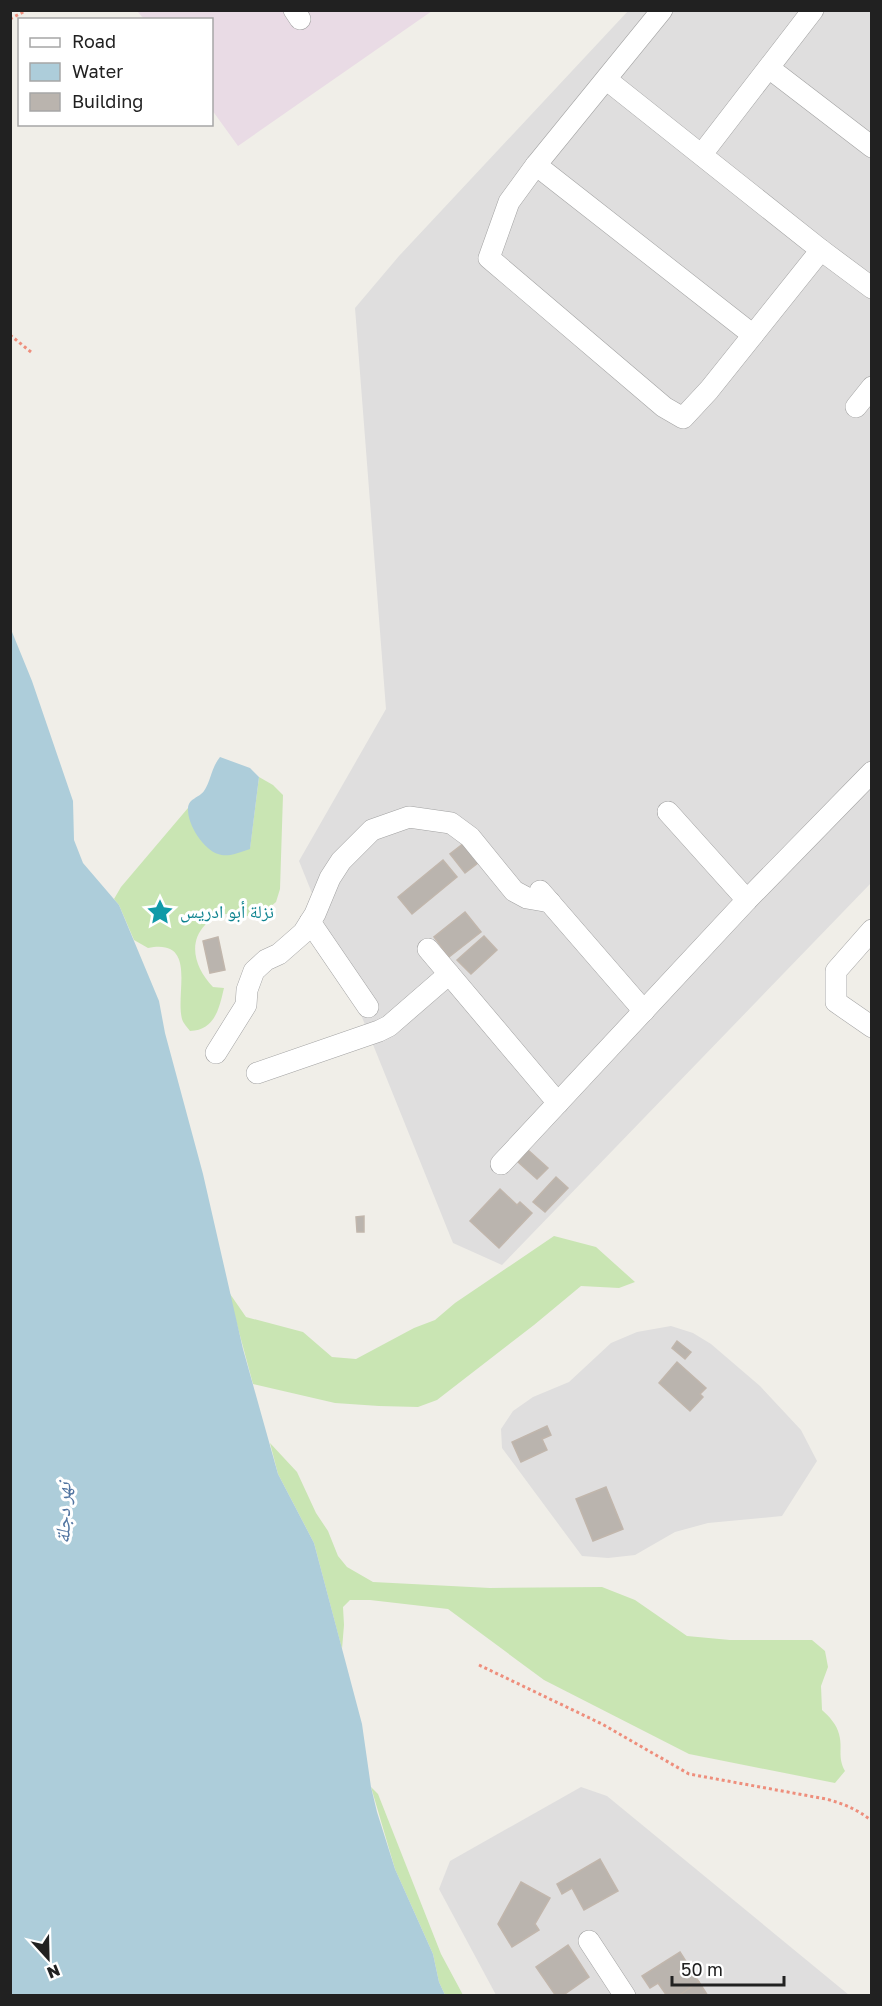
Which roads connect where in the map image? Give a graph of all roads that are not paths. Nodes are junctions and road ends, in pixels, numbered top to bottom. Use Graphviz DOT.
graph roads {
  1 [pos="662,10"];
  2 [pos="813,10"];
  3 [pos="769,68"];
  4 [pos="607,80"];
  5 [pos="872,147"];
  6 [pos="702,154"];
  7 [pos="536,165"];
  8 [pos="821,250"];
  9 [pos="872,288"];
  10 [pos="753,336"];
  11 [pos="872,387"];
  12 [pos="856,407"];
  13 [pos="872,772"];
  14 [pos="668,812"];
  15 [pos="747,900"];
  16 [pos="310,922"];
  17 [pos="872,930"];
  18 [pos="428,949"];
  19 [pos="450,974"];
  20 [pos="368,1007"];
  21 [pos="644,1011"];
  22 [pos="872,1027"];
  23 [pos="216,1053"];
  24 [pos="257,1073"];
  25 [pos="558,1103"];
  26 [pos="501,1164"];
  27 [pos="589,1941"];
  28 [pos="625,1995"];
  1 -- 4 [label="street"];
  2 -- 3 [label="street"];
  3 -- 5 [label="street"];
  3 -- 6 [label="street"];
  4 -- 6 [label="street"];
  4 -- 7 [label="street"];
  6 -- 8 [label="street"];
  7 -- 10 [label="street"];
  7 -- 10 [label="street"];
  8 -- 9 [label="street"];
  8 -- 10 [label="street"];
  11 -- 12 [label="street"];
  13 -- 15 [label="street"];
  14 -- 15 [label="street"];
  15 -- 21 [label="street"];
  16 -- 20 [label="street"];
  16 -- 21 [label="street"];
  16 -- 23 [label="street"];
  17 -- 22 [label="street"];
  18 -- 19 [label="street"];
  19 -- 24 [label="street"];
  19 -- 25 [label="street"];
  21 -- 25 [label="street"];
  25 -- 26 [label="street"];
  27 -- 28 [label="street"];
}
